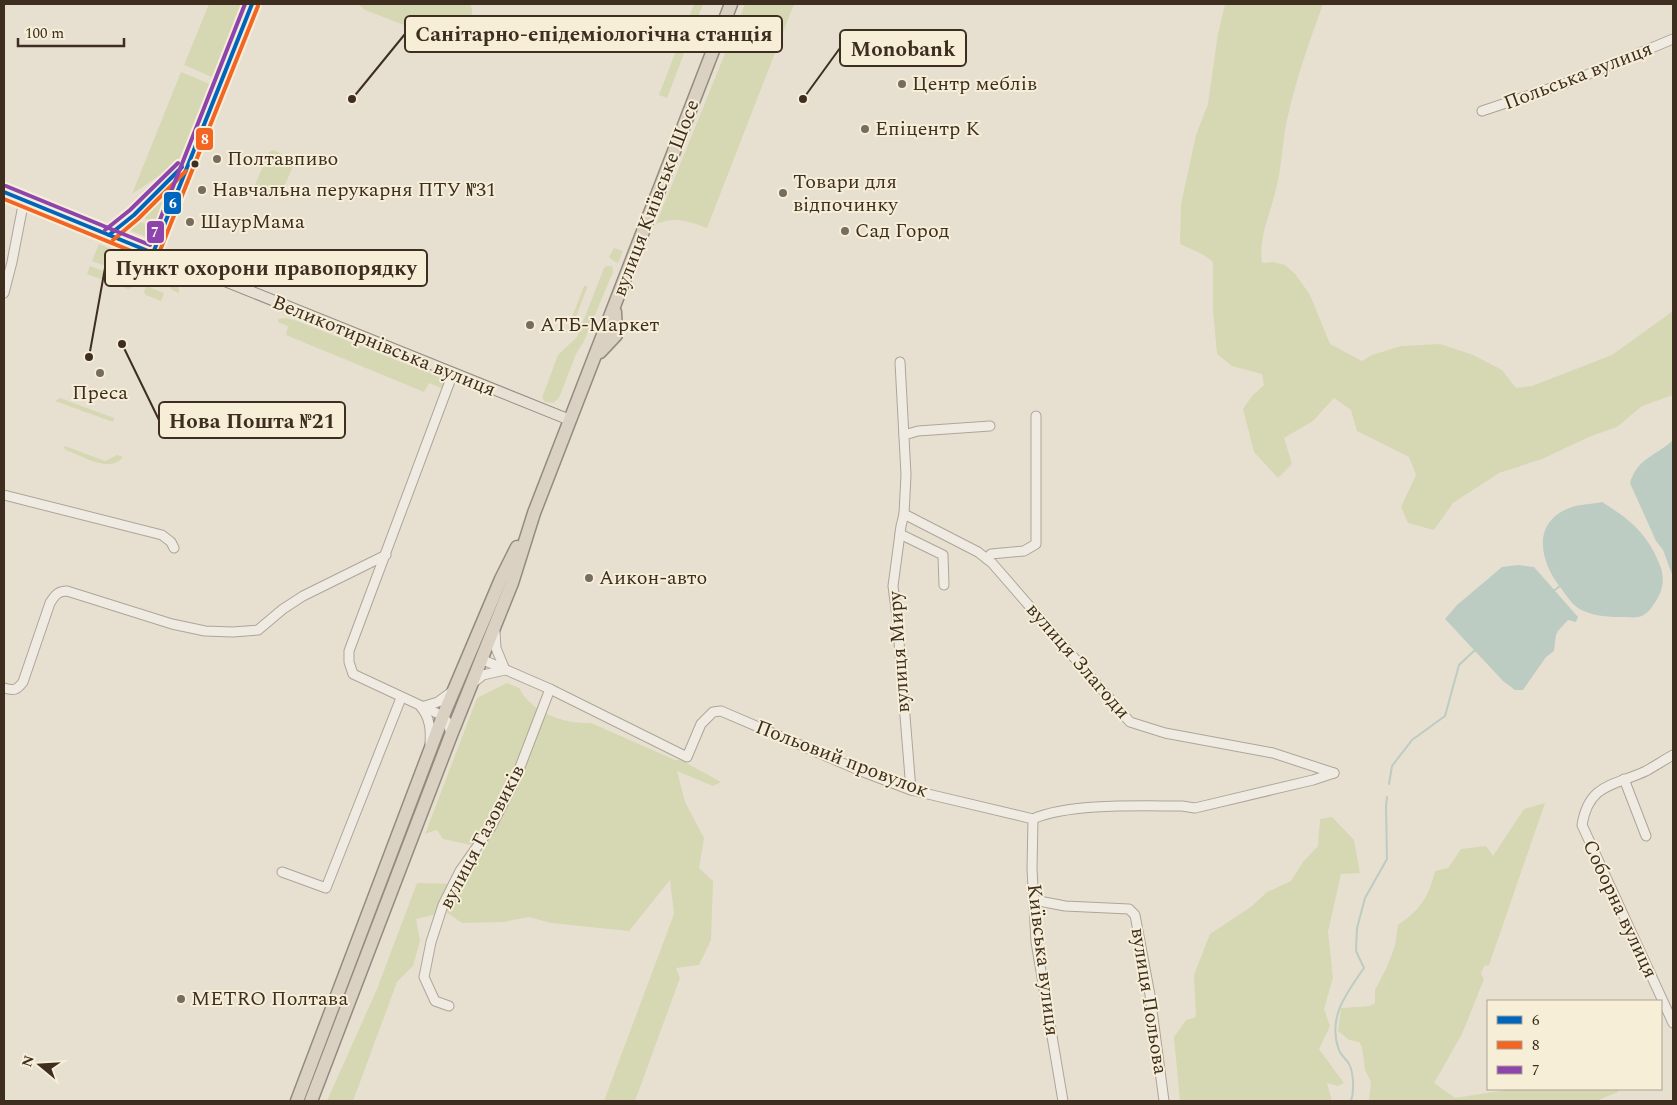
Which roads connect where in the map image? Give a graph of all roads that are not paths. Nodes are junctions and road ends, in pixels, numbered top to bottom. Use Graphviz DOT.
graph roads {
  1 [pos="252,4"];
  2 [pos="731,4"];
  3 [pos="1673,39"];
  4 [pos="1482,112"];
  5 [pos="190,160"];
  6 [pos="4,192"];
  7 [pos="24,200"];
  8 [pos="109,235"];
  9 [pos="153,253"];
  10 [pos="4,293"];
  11 [pos="900,362"];
  12 [pos="453,373"];
  13 [pos="1036,416"];
  14 [pos="570,420"];
  15 [pos="990,426"];
  16 [pos="904,435"];
  17 [pos="4,495"];
  18 [pos="534,513"];
  19 [pos="904,514"];
  20 [pos="900,534"];
  21 [pos="174,548"];
  22 [pos="386,555"];
  23 [pos="987,559"];
  24 [pos="944,585"];
  25 [pos="481,626"];
  26 [pos="495,626"];
  27 [pos="481,659"];
  28 [pos="505,670"];
  29 [pos="461,672"];
  30 [pos="471,685"];
  31 [pos="4,688"];
  32 [pos="550,689"];
  33 [pos="454,690"];
  34 [pos="400,698"];
  35 [pos="420,707"];
  36 [pos="462,708"];
  37 [pos="443,716"];
  38 [pos="451,735"];
  39 [pos="430,750"];
  40 [pos="1673,755"];
  41 [pos="1334,773"];
  42 [pos="1624,779"];
  43 [pos="910,790"];
  44 [pos="1037,817"];
  45 [pos="1646,836"];
  46 [pos="282,872"];
  47 [pos="1034,900"];
  48 [pos="449,1006"];
  49 [pos="1670,1010"];
  50 [pos="1673,1023"];
  51 [pos="297,1101"];
  52 [pos="311,1101"];
  53 [pos="1063,1101"];
  54 [pos="1164,1101"];
  1 -- 5 [label="main road"];
  2 -- 14 [label="highway, вулиця Київське Шосе"];
  3 -- 4 [label="street, Польська вулиця"];
  5 -- 8 [label="main road"];
  5 -- 9 [label="main road"];
  6 -- 7 [label="main road, Великотирнівська вулиця"];
  7 -- 8 [label="main road, Великотирнівська вулиця"];
  7 -- 10 [label="street"];
  8 -- 9 [label="main road, Великотирнівська вулиця"];
  9 -- 12 [label="main road, Великотирнівська вулиця"];
  11 -- 16 [label="street, вулиця Миру"];
  12 -- 14 [label="main road, Великотирнівська вулиця"];
  12 -- 22 [label="street"];
  13 -- 23 [label="street"];
  14 -- 18 [label="highway"];
  15 -- 16 [label="street"];
  16 -- 19 [label="street, вулиця Миру"];
  17 -- 21 [label="street"];
  18 -- 25 [label="highway"];
  18 -- 26 [label="highway"];
  19 -- 20 [label="street, вулиця Миру"];
  19 -- 23 [label="street, вулиця Злагоди"];
  20 -- 24 [label="street"];
  20 -- 43 [label="street, вулиця Миру"];
  22 -- 31 [label="street"];
  22 -- 34 [label="street"];
  23 -- 41 [label="street, вулиця Злагоди"];
  25 -- 27 [label="street"];
  25 -- 29 [label="highway"];
  26 -- 27 [label="highway"];
  26 -- 28 [label="street"];
  27 -- 28 [label="street, Польовий провулок"];
  27 -- 29 [label="street"];
  27 -- 30 [label="highway"];
  28 -- 30 [label="street"];
  28 -- 32 [label="street, Польовий провулок"];
  29 -- 33 [label="highway"];
  30 -- 36 [label="highway"];
  32 -- 43 [label="street, Польовий провулок"];
  32 -- 48 [label="street, вулиця Газовиків"];
  33 -- 35 [label="street"];
  33 -- 37 [label="highway"];
  34 -- 35 [label="street"];
  34 -- 46 [label="street"];
  35 -- 37 [label="street"];
  35 -- 39 [label="street"];
  36 -- 37 [label="street"];
  36 -- 38 [label="highway"];
  37 -- 38 [label="street"];
  37 -- 39 [label="highway"];
  38 -- 52 [label="highway"];
  39 -- 51 [label="highway"];
  40 -- 42 [label="street"];
  41 -- 44 [label="street, Польовий провулок"];
  42 -- 45 [label="street"];
  42 -- 49 [label="street, Соборна вулиця"];
  43 -- 44 [label="street, Польовий провулок"];
  44 -- 47 [label="street, Київська вулиця"];
  47 -- 53 [label="street, Київська вулиця"];
  47 -- 54 [label="street, вулиця Польова"];
  49 -- 50 [label="street, Соборна вулиця"];
}
